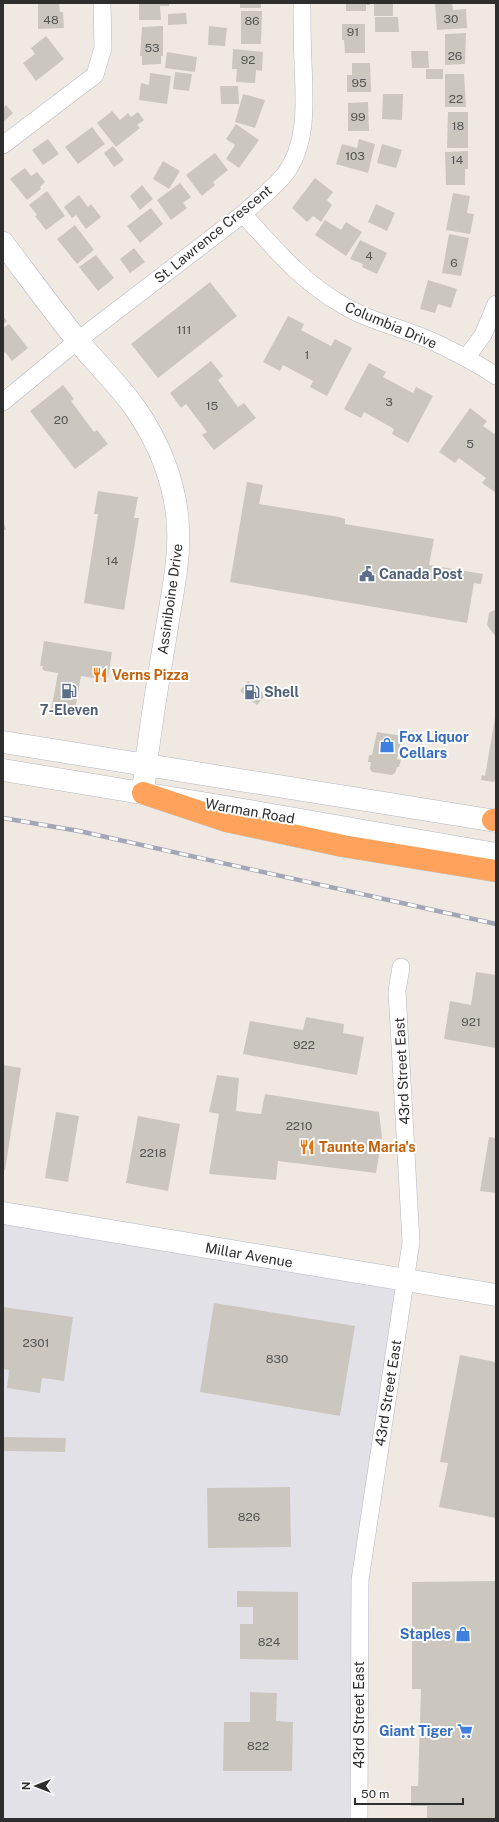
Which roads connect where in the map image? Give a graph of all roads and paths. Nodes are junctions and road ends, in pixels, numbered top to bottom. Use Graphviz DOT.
graph roads {
  1 [pos="102,3"];
  2 [pos="302,3"];
  3 [pos="3,145"];
  4 [pos="243,214"];
  5 [pos="3,243"];
  6 [pos="496,304"];
  7 [pos="78,341"];
  8 [pos="466,358"];
  9 [pos="496,376"];
  10 [pos="3,402"];
  11 [pos="3,742"];
  12 [pos="145,765"];
  13 [pos="3,770"];
  14 [pos="143,793"];
  15 [pos="495,820"];
  16 [pos="496,854"];
  17 [pos="496,871"];
  18 [pos="401,967"];
  19 [pos="3,1213"];
  20 [pos="405,1281"];
  21 [pos="496,1295"];
  22 [pos="359,1819"];
  1 -- 3 [label="street"];
  2 -- 4 [label="street, St. Lawrence Crescent"];
  4 -- 7 [label="street, St. Lawrence Crescent"];
  4 -- 8 [label="street, Columbia Drive"];
  5 -- 7 [label="street, Assiniboine Drive"];
  6 -- 8 [label="street"];
  7 -- 10 [label="street, St. Lawrence Crescent"];
  7 -- 12 [label="street, Assiniboine Drive"];
  8 -- 9 [label="street, Columbia Drive"];
  11 -- 12 [label="street, Warman Road"];
  12 -- 14 [label="street, Assiniboine Drive"];
  12 -- 15 [label="street, Warman Road"];
  13 -- 14 [label="street, Warman Road"];
  14 -- 16 [label="street, Warman Road"];
  14 -- 17 [label="highway"];
  18 -- 20 [label="street, 43rd Street East"];
  19 -- 20 [label="street, Millar Avenue"];
  20 -- 21 [label="street, Millar Avenue"];
  20 -- 22 [label="street, 43rd Street East"];
}
